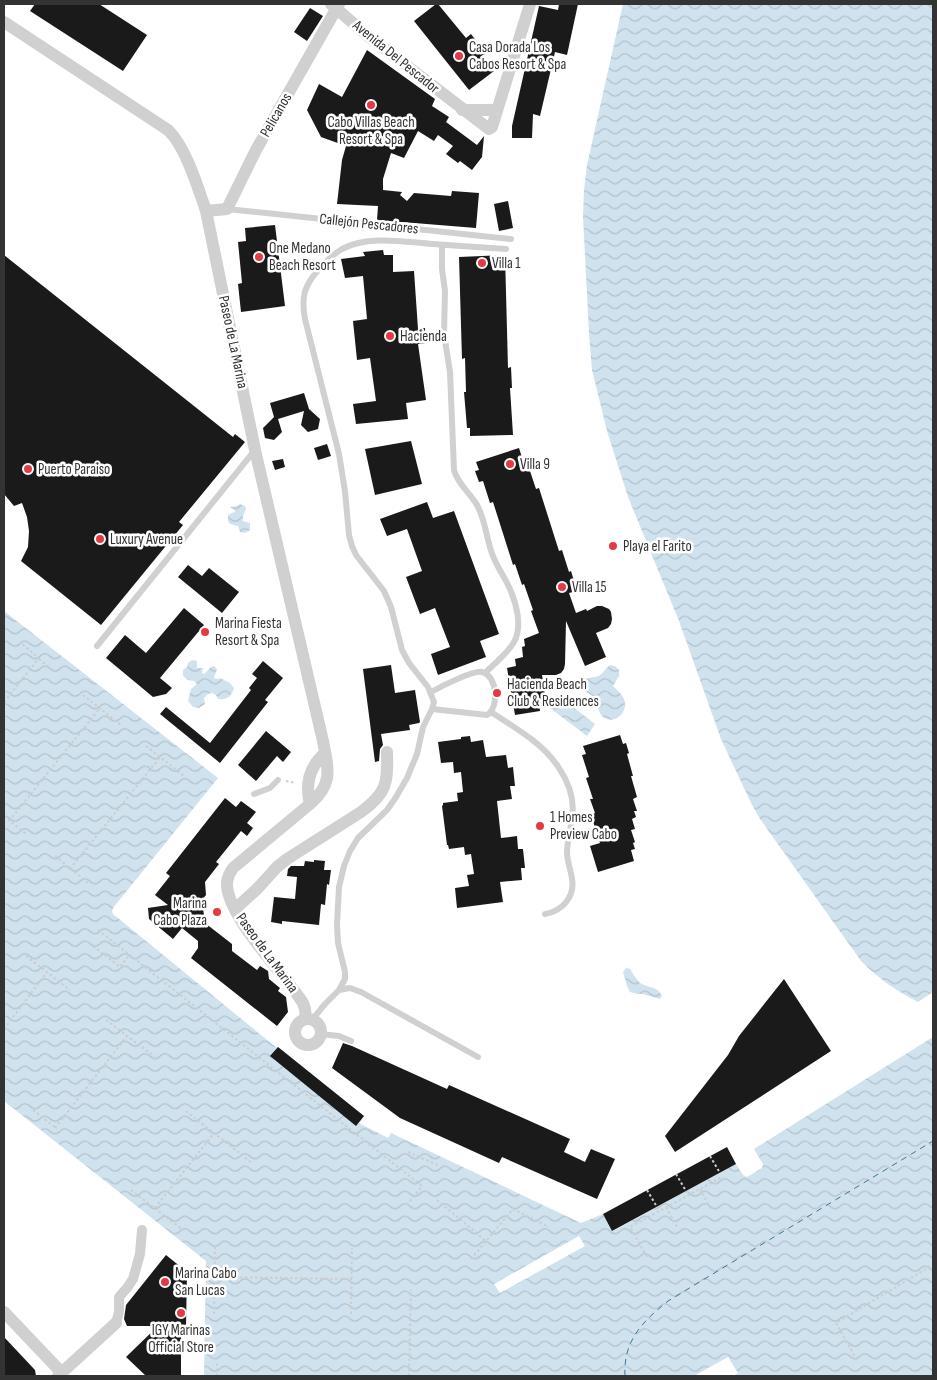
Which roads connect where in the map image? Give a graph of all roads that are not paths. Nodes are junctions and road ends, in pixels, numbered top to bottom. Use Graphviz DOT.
graph roads {
  1 [pos="530,4"];
  2 [pos="335,5"];
  3 [pos="4,22"];
  4 [pos="462,110"];
  5 [pos="496,110"];
  6 [pos="227,209"];
  7 [pos="206,212"];
  8 [pos="511,239"];
  9 [pos="442,245"];
  10 [pos="506,249"];
  11 [pos="255,450"];
  12 [pos="98,646"];
  13 [pos="485,673"];
  14 [pos="431,692"];
  15 [pos="432,709"];
  16 [pos="491,712"];
  17 [pos="387,752"];
  18 [pos="325,753"];
  19 [pos="278,780"];
  20 [pos="254,794"];
  21 [pos="310,804"];
  22 [pos="235,909"];
  23 [pos="546,914"];
  24 [pos="339,990"];
  25 [pos="309,1019"];
  26 [pos="320,1034"];
  27 [pos="351,1041"];
  28 [pos="478,1056"];
  29 [pos="142,1230"];
  30 [pos="4,1312"];
  31 [pos="116,1323"];
  32 [pos="60,1375"];
  1 -- 5 [label="street"];
  2 -- 4 [label="street, Avenida Del Pescador"];
  2 -- 6 [label="street, Pelicanos"];
  3 -- 7 [label="street, Paseo de La Marina"];
  4 -- 5 [label="street"];
  4 -- 5 [label="street, Avenida Del Pescador"];
  6 -- 7 [label="street"];
  6 -- 8 [label="lane, Callejón Pescadores"];
  7 -- 11 [label="street, Paseo de La Marina"];
  9 -- 10 [label="lane"];
  9 -- 13 [label="lane"];
  9 -- 14 [label="lane"];
  11 -- 12 [label="lane"];
  11 -- 18 [label="street, Paseo de La Marina"];
  13 -- 14 [label="lane"];
  13 -- 16 [label="lane"];
  14 -- 15 [label="lane"];
  15 -- 16 [label="lane"];
  15 -- 24 [label="lane"];
  16 -- 23 [label="lane"];
  17 -- 22 [label="street"];
  18 -- 21 [label="street"];
  18 -- 21 [label="street, Paseo de La Marina"];
  19 -- 20 [label="lane"];
  21 -- 22 [label="street, Paseo de La Marina"];
  22 -- 25 [label="street, Paseo de La Marina"];
  24 -- 25 [label="lane"];
  24 -- 28 [label="lane"];
  25 -- 26 [label="street, Paseo de La Marina"];
  25 -- 26 [label="street"];
  26 -- 27 [label="lane"];
  29 -- 31 [label="street"];
  30 -- 32 [label="street"];
  31 -- 32 [label="street"];
}
